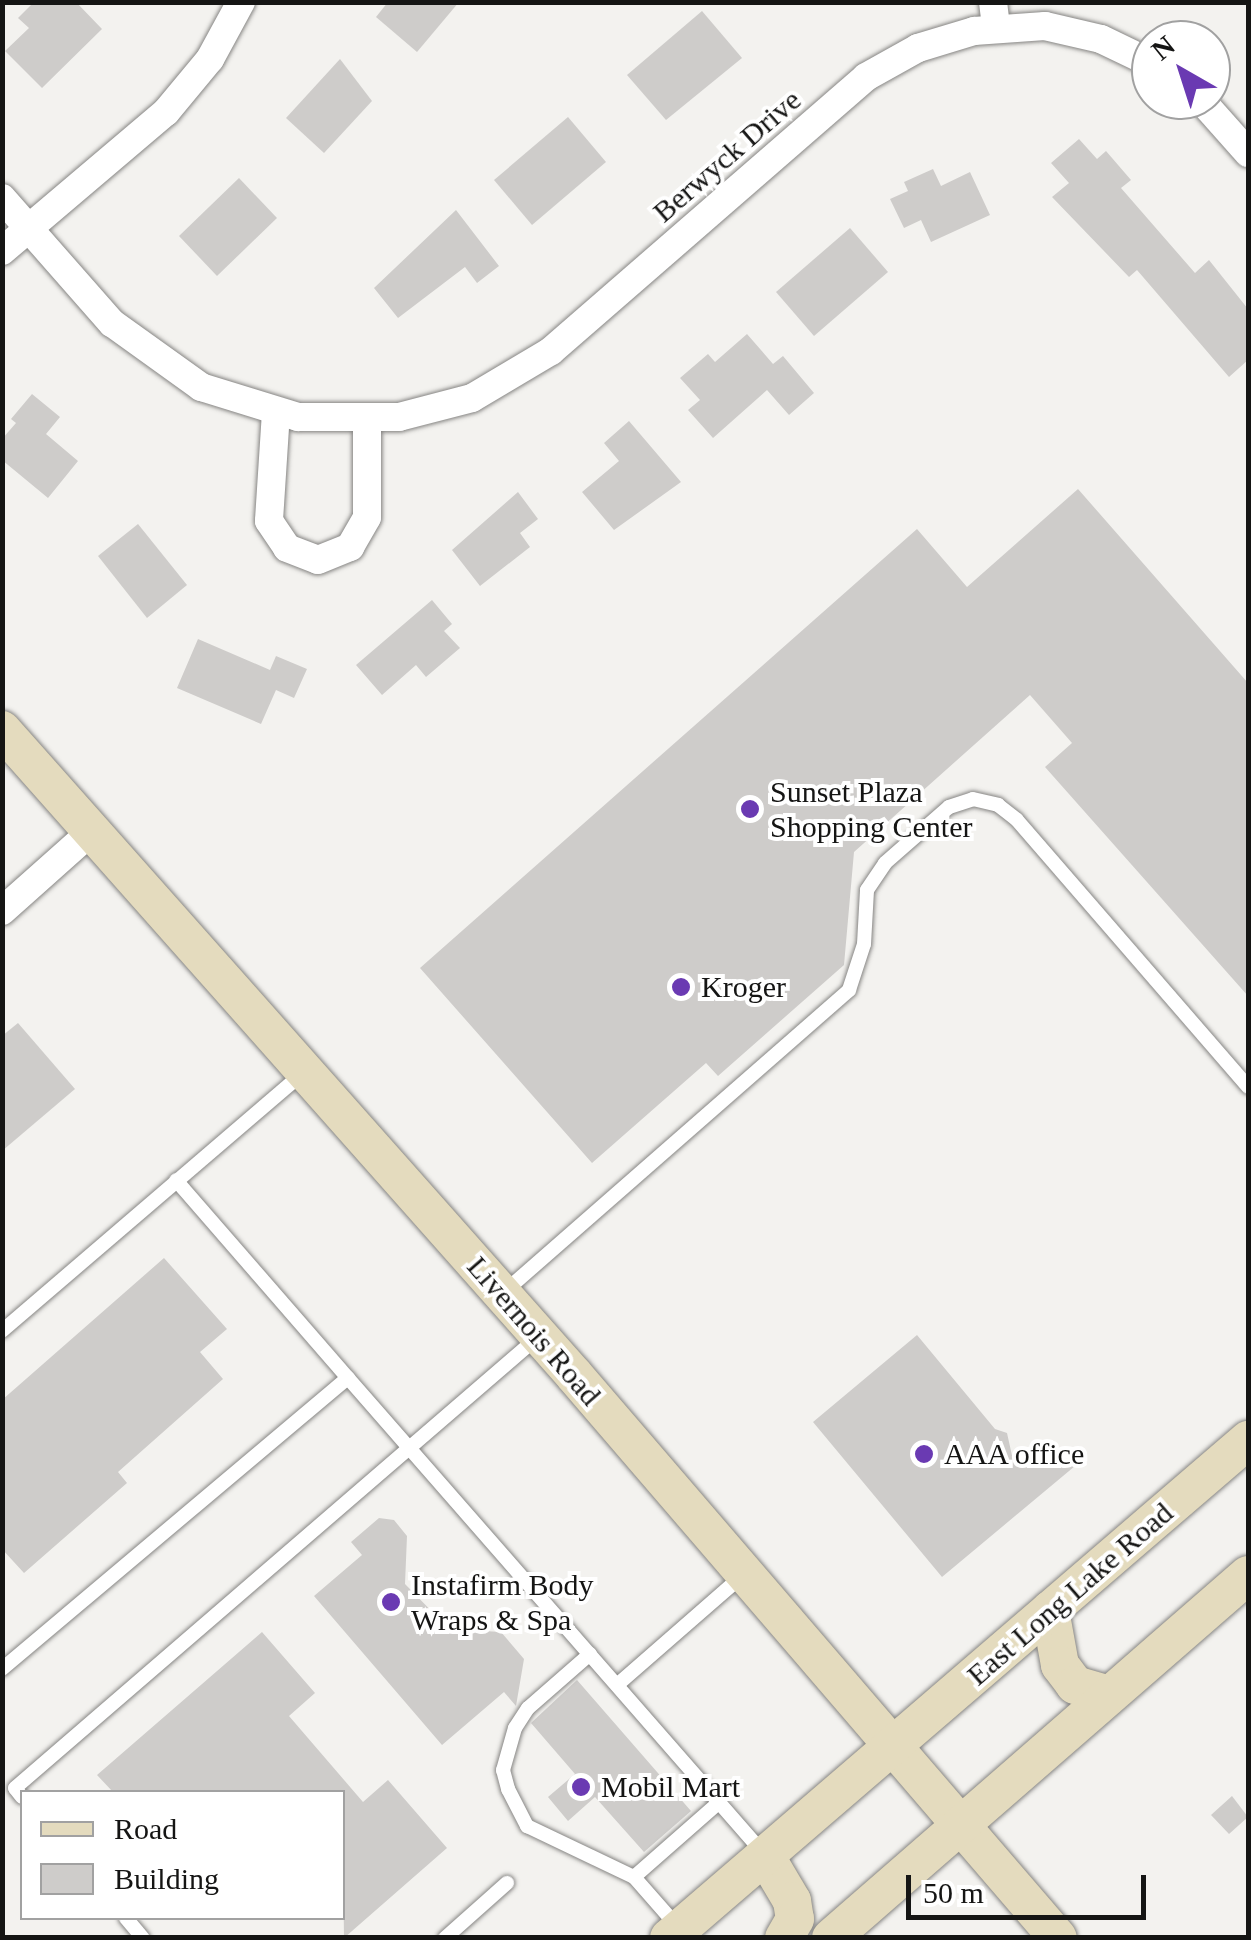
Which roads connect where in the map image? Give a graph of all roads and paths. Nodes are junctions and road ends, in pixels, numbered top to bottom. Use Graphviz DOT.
graph roads {
  1 [pos="241,2"];
  2 [pos="994,15"];
  3 [pos="1131,55"];
  4 [pos="1219,120"];
  5 [pos="1248,153"];
  6 [pos="2,198"];
  7 [pos="28,228"];
  8 [pos="2,251"];
  9 [pos="276,412"];
  10 [pos="367,420"];
  11 [pos="2,730"];
  12 [pos="93,830"];
  13 [pos="2,911"];
  14 [pos="304,1072"];
  15 [pos="1248,1087"];
  16 [pos="176,1180"];
  17 [pos="502,1294"];
  18 [pos="2,1331"];
  19 [pos="539,1336"];
  20 [pos="348,1378"];
  21 [pos="1248,1440"];
  22 [pos="409,1448"];
  23 [pos="742,1575"];
  24 [pos="1248,1575"];
  25 [pos="1050,1610"];
  26 [pos="590,1654"];
  27 [pos="2,1669"];
  28 [pos="617,1685"];
  29 [pos="1109,1695"];
  30 [pos="894,1749"];
  31 [pos="20,1794"];
  32 [pos="716,1804"];
  33 [pos="960,1826"];
  34 [pos="766,1858"];
  35 [pos="634,1877"];
  36 [pos="507,1883"];
  37 [pos="674,1933"];
  38 [pos="446,1938"];
  39 [pos="784,1938"];
  40 [pos="831,1938"];
  41 [pos="1058,1938"];
  1 -- 7 [label="street"];
  2 -- 3 [label="street, Berwyck Drive"];
  2 -- 10 [label="street, Berwyck Drive"];
  4 -- 5 [label="street"];
  6 -- 7 [label="street, Berwyck Drive"];
  7 -- 8 [label="street"];
  7 -- 9 [label="street, Berwyck Drive"];
  9 -- 10 [label="street, Berwyck Drive"];
  9 -- 10 [label="street"];
  11 -- 12 [label="main road, Livernois Road"];
  12 -- 13 [label="street"];
  12 -- 14 [label="main road, Livernois Road"];
  14 -- 16 [label="lane"];
  14 -- 17 [label="main road, Livernois Road"];
  15 -- 17 [label="lane"];
  16 -- 18 [label="lane"];
  16 -- 20 [label="lane"];
  17 -- 19 [label="main road, Livernois Road"];
  19 -- 22 [label="lane"];
  19 -- 23 [label="main road, Livernois Road"];
  20 -- 22 [label="lane"];
  20 -- 27 [label="lane"];
  21 -- 25 [label="main road, East Long Lake Road"];
  22 -- 26 [label="lane"];
  22 -- 31 [label="lane"];
  23 -- 28 [label="lane"];
  23 -- 30 [label="main road, Livernois Road"];
  24 -- 29 [label="main road"];
  25 -- 29 [label="main road"];
  25 -- 30 [label="main road, East Long Lake Road"];
  26 -- 28 [label="lane"];
  26 -- 35 [label="lane"];
  28 -- 32 [label="lane"];
  29 -- 33 [label="main road"];
  30 -- 33 [label="main road, Livernois Road"];
  30 -- 34 [label="main road, East Long Lake Road"];
  32 -- 34 [label="lane"];
  32 -- 35 [label="lane"];
  33 -- 40 [label="main road"];
  33 -- 41 [label="main road, Livernois Road"];
  34 -- 37 [label="main road, East Long Lake Road"];
  34 -- 39 [label="main road"];
  35 -- 37 [label="lane"];
  36 -- 38 [label="lane"];
}
